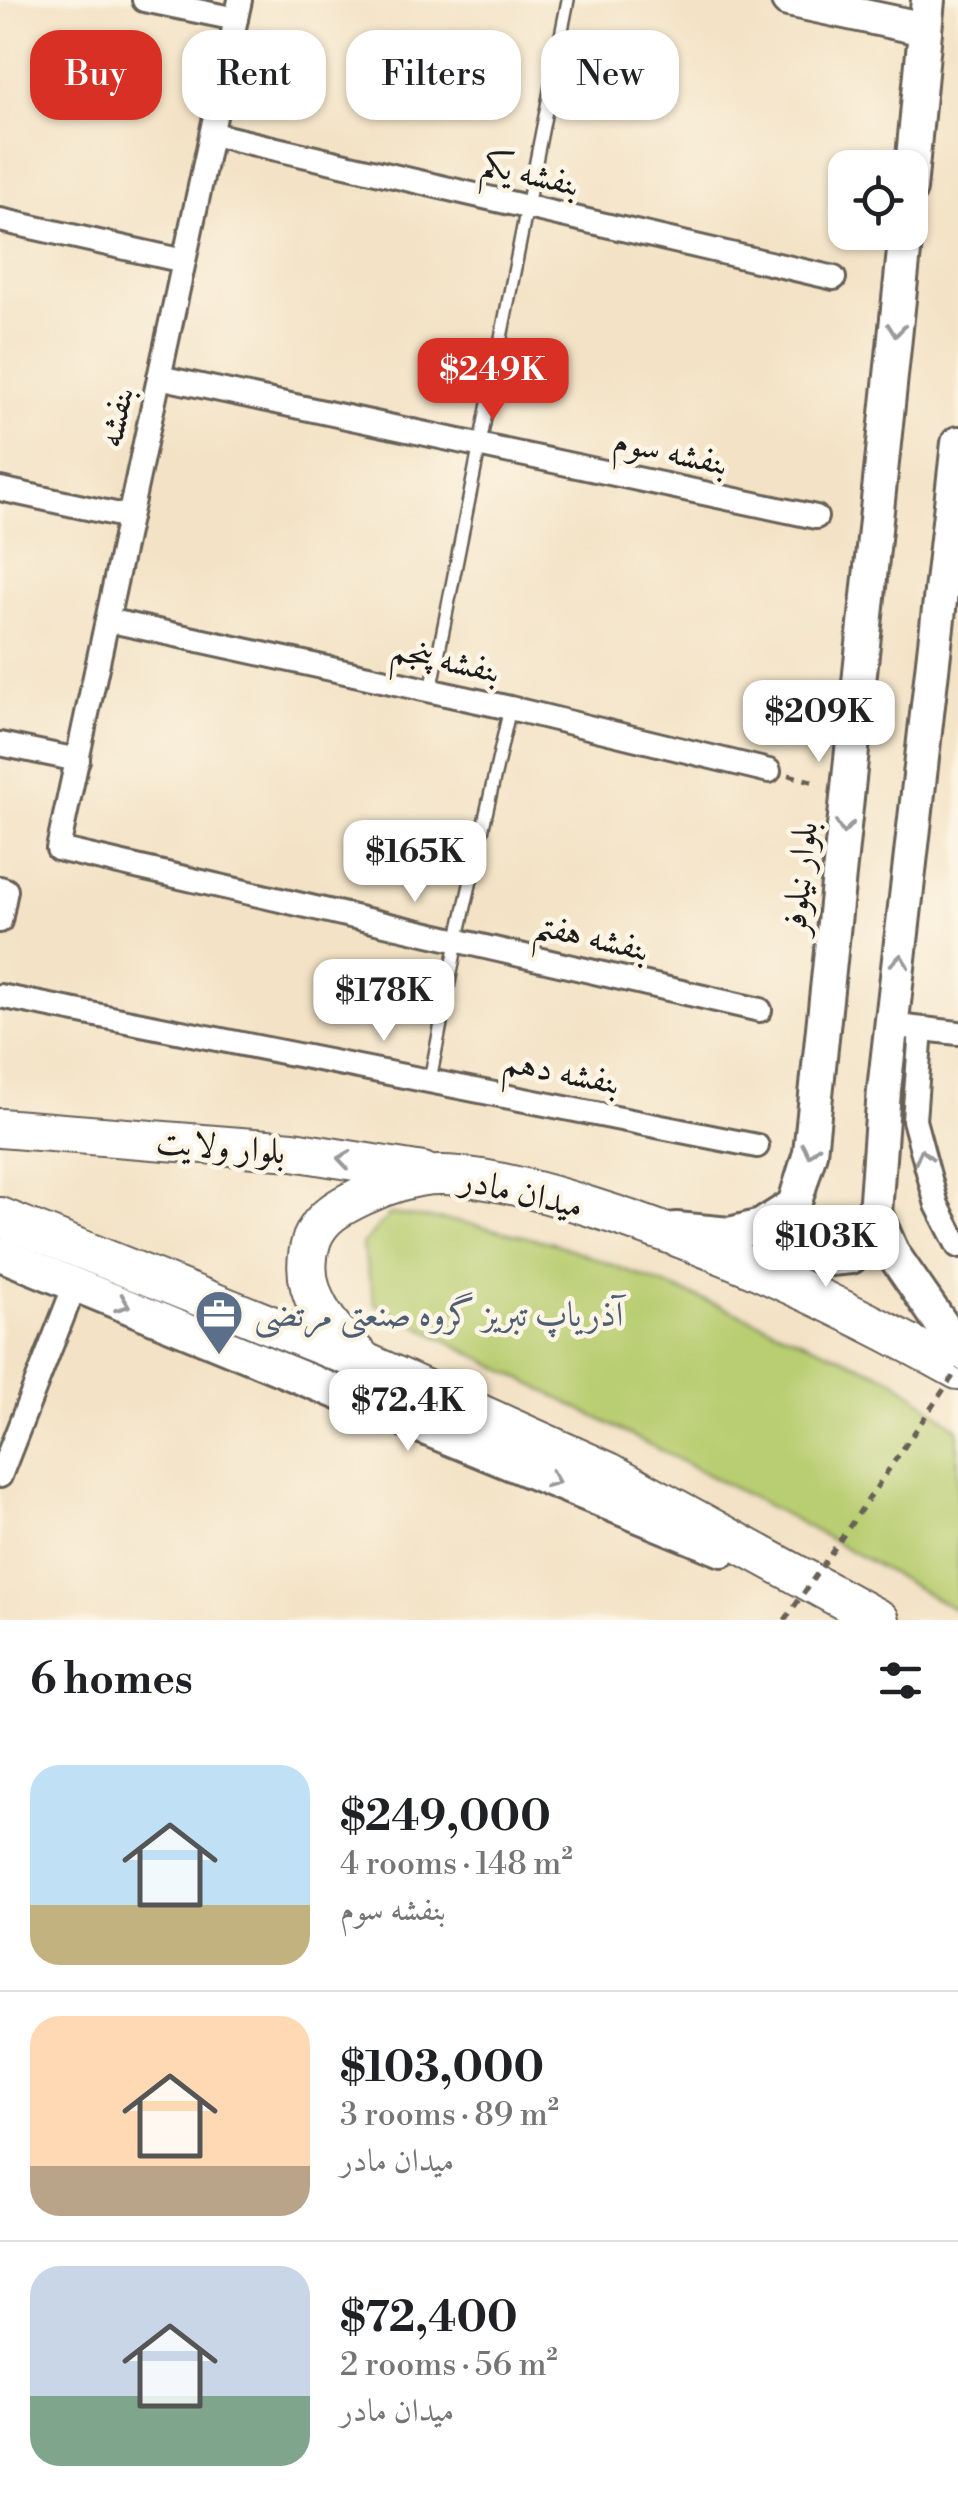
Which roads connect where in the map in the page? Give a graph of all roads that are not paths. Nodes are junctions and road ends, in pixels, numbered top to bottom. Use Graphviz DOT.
graph roads {
  1 [pos="144,0"];
  2 [pos="568,0"];
  3 [pos="788,0"];
  4 [pos="238,10"];
  5 [pos="927,14"];
  6 [pos="212,134"];
  7 [pos="914,150"];
  8 [pos="527,208"];
  9 [pos="0,220"];
  10 [pos="904,250"];
  11 [pos="184,261"];
  12 [pos="834,278"];
  13 [pos="160,377"];
  14 [pos="958,443"];
  15 [pos="480,447"];
  16 [pos="0,488"];
  17 [pos="129,517"];
  18 [pos="816,517"];
  19 [pos="107,620"];
  20 [pos="431,691"];
  21 [pos="510,708"];
  22 [pos="0,744"];
  23 [pos="78,760"];
  24 [pos="769,770"];
  25 [pos="58,850"];
  26 [pos="0,888"];
  27 [pos="0,921"];
  28 [pos="458,942"];
  29 [pos="0,996"];
  30 [pos="760,1010"];
  31 [pos="907,1027"];
  32 [pos="958,1033"];
  33 [pos="430,1080"];
  34 [pos="0,1114"];
  35 [pos="0,1128"];
  36 [pos="80,1134"];
  37 [pos="757,1146"];
  38 [pos="440,1174"];
  39 [pos="794,1205"];
  40 [pos="876,1213"];
  41 [pos="0,1218"];
  42 [pos="655,1227"];
  43 [pos="958,1246"];
  44 [pos="0,1254"];
  45 [pos="75,1285"];
  46 [pos="958,1348"];
  47 [pos="365,1362"];
  48 [pos="958,1370"];
  49 [pos="0,1476"];
  50 [pos="851,1609"];
  51 [pos="880,1620"];
  1 -- 4 [label="street"];
  2 -- 8 [label="lane"];
  3 -- 5 [label="main road"];
  4 -- 6 [label="street, بنفشه"];
  5 -- 7 [label="main road"];
  6 -- 8 [label="street, بنفشه یکم"];
  6 -- 11 [label="street, بنفشه"];
  8 -- 12 [label="street, بنفشه یکم"];
  8 -- 15 [label="lane"];
  9 -- 11 [label="street"];
  10 -- 39 [label="main road, بلوار نیلوفر, one-way"];
  11 -- 13 [label="street, بنفشه"];
  13 -- 15 [label="street, بنفشه سوم"];
  13 -- 17 [label="street, بنفشه"];
  31 -- 14 [label="main road, one-way"];
  15 -- 18 [label="street, بنفشه سوم"];
  15 -- 20 [label="lane"];
  16 -- 17 [label="street"];
  17 -- 19 [label="street, بنفشه"];
  19 -- 20 [label="street, بنفشه پنجم"];
  19 -- 23 [label="street, بنفشه"];
  20 -- 21 [label="street, بنفشه پنجم"];
  21 -- 24 [label="street, بنفشه پنجم"];
  21 -- 28 [label="lane"];
  22 -- 23 [label="street"];
  23 -- 25 [label="street, بنفشه"];
  25 -- 28 [label="street, بنفشه هفتم"];
  26 -- 27 [label="street"];
  28 -- 30 [label="street, بنفشه هفتم"];
  28 -- 33 [label="lane"];
  29 -- 33 [label="street, بنفشه دهم"];
  31 -- 32 [label="street"];
  31 -- 40 [label="main road"];
  43 -- 31 [label="street, one-way"];
  33 -- 37 [label="street, بنفشه دهم"];
  34 -- 36 [label="main road"];
  35 -- 36 [label="main road, بلوار ولایت"];
  38 -- 36 [label="main road, بلوار ولایت, one-way"];
  38 -- 42 [label="main road, میدان مادر"];
  38 -- 47 [label="main road, میدان مادر"];
  39 -- 40 [label="main road"];
  39 -- 42 [label="main road"];
  40 -- 46 [label="main road"];
  41 -- 47 [label="main road"];
  42 -- 48 [label="main road, میدان مادر"];
  44 -- 45 [label="main road"];
  45 -- 49 [label="street"];
  45 -- 50 [label="main road, one-way"];
  47 -- 50 [label="main road, میدان مادر"];
  50 -- 51 [label="main road, میدان مادر"];
}
